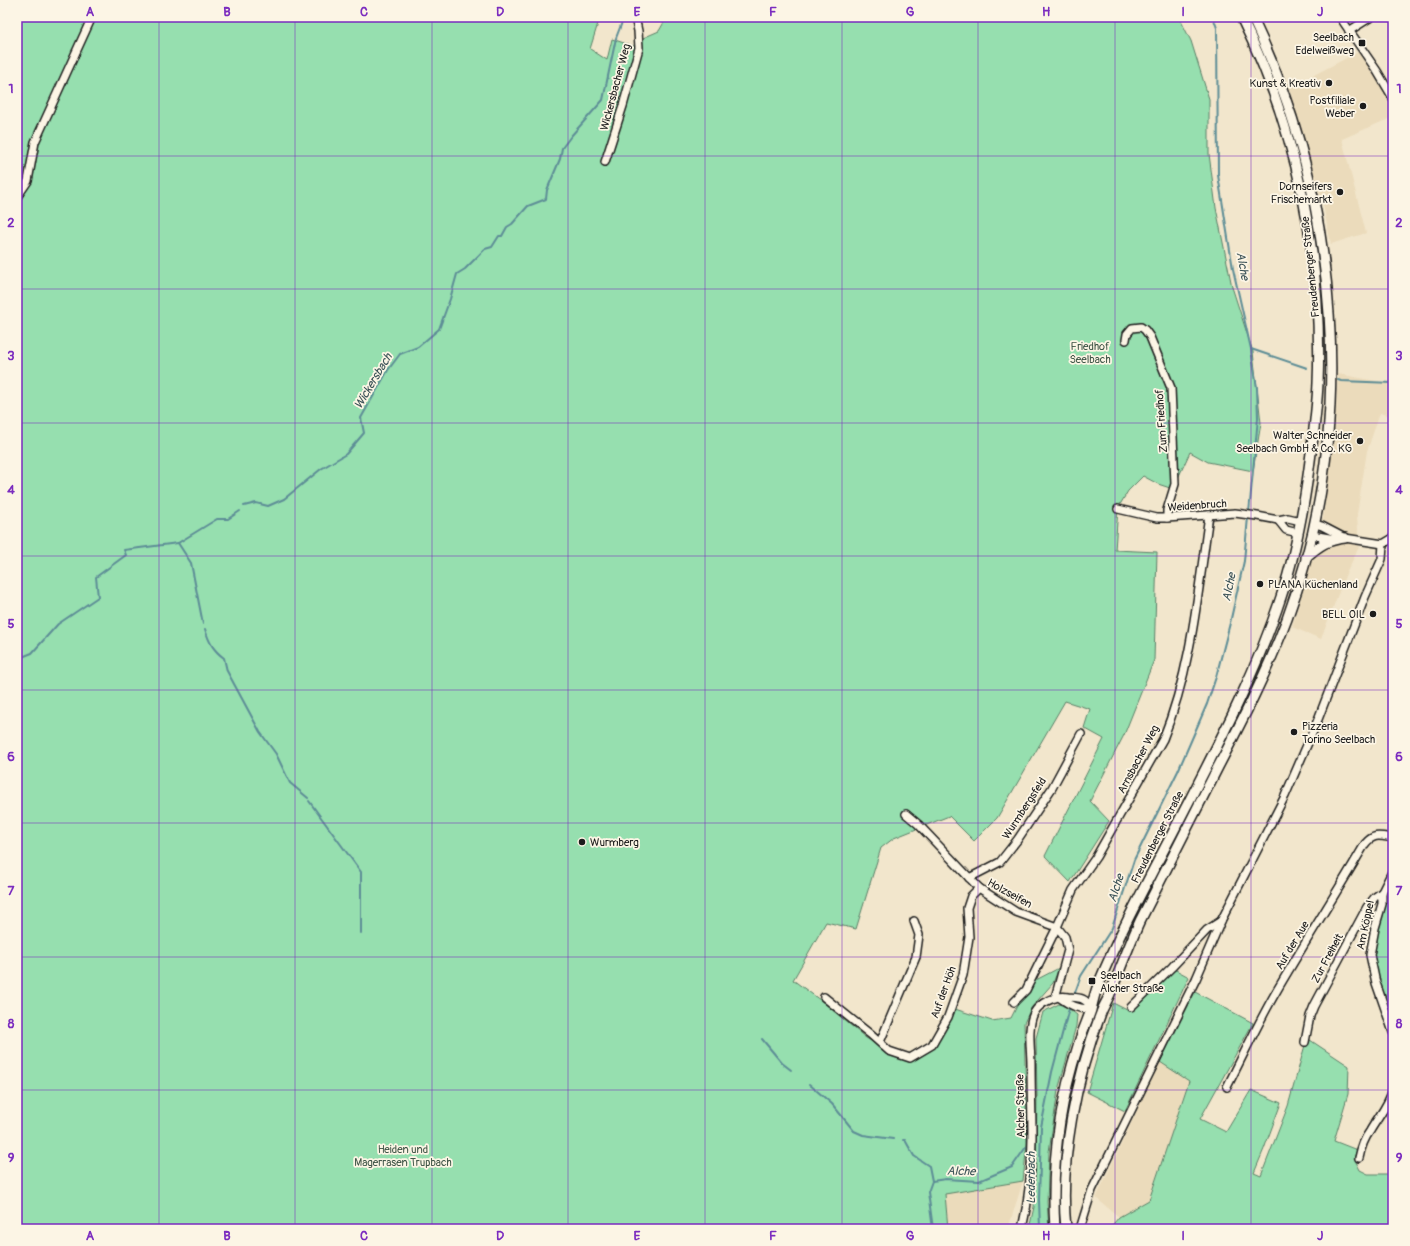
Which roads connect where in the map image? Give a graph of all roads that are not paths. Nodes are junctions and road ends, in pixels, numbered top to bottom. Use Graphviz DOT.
graph roads {
  1 [pos="92,17"];
  2 [pos="635,17"];
  3 [pos="1241,17"];
  4 [pos="1252,17"];
  5 [pos="1340,17"];
  6 [pos="1371,17"];
  7 [pos="1349,31"];
  8 [pos="1393,98"];
  9 [pos="605,162"];
  10 [pos="17,197"];
  11 [pos="1126,340"];
  12 [pos="1118,509"];
  13 [pos="1209,515"];
  14 [pos="1167,518"];
  15 [pos="1278,520"];
  16 [pos="1301,521"];
  17 [pos="1315,524"];
  18 [pos="1298,533"];
  19 [pos="1312,535"];
  20 [pos="1345,538"];
  21 [pos="1393,538"];
  22 [pos="1336,539"];
  23 [pos="1383,544"];
  24 [pos="1306,557"];
  25 [pos="1080,734"];
  26 [pos="906,814"];
  27 [pos="1393,838"];
  28 [pos="1393,870"];
  29 [pos="969,878"];
  30 [pos="979,888"];
  31 [pos="1382,892"];
  32 [pos="914,921"];
  33 [pos="1221,921"];
  34 [pos="1057,927"];
  35 [pos="824,997"];
  36 [pos="1061,998"];
  37 [pos="1014,1002"];
  38 [pos="1131,1007"];
  39 [pos="1091,1008"];
  40 [pos="1101,1012"];
  41 [pos="1393,1032"];
  42 [pos="880,1042"];
  43 [pos="1305,1042"];
  44 [pos="1227,1087"];
  45 [pos="1393,1089"];
  46 [pos="1359,1158"];
  47 [pos="1022,1229"];
  48 [pos="1055,1229"];
  49 [pos="1066,1229"];
  50 [pos="1080,1229"];
  1 -- 10 [label="street"];
  2 -- 9 [label="street, Wickersbacher Weg"];
  3 -- 16 [label="main road, Freudenberger Straße"];
  4 -- 17 [label="main road, Freudenberger Straße"];
  5 -- 7 [label="street"];
  6 -- 7 [label="street"];
  7 -- 8 [label="street"];
  11 -- 14 [label="street, Zum Friedhof"];
  12 -- 14 [label="street, Weidenbruch"];
  13 -- 14 [label="street, Weidenbruch"];
  13 -- 15 [label="street, Weidenbruch"];
  13 -- 34 [label="street, Arnsbacher Weg"];
  15 -- 16 [label="street, Weidenbruch"];
  15 -- 18 [label="street, Weidenbruch"];
  16 -- 17 [label="main road"];
  16 -- 18 [label="main road, Freudenberger Straße"];
  17 -- 19 [label="main road, Freudenberger Straße"];
  17 -- 20 [label="street"];
  18 -- 19 [label="main road"];
  18 -- 39 [label="main road, Freudenberger Straße"];
  19 -- 22 [label="street"];
  19 -- 24 [label="main road, Freudenberger Straße"];
  20 -- 22 [label="main road"];
  20 -- 23 [label="street"];
  21 -- 23 [label="street"];
  22 -- 24 [label="main road"];
  23 -- 33 [label="street"];
  24 -- 40 [label="main road, Freudenberger Straße"];
  25 -- 29 [label="street, Wurmbergsfeld"];
  26 -- 29 [label="street, Holzseifen"];
  27 -- 44 [label="street, Auf der Aue"];
  28 -- 31 [label="street, Am Köppel"];
  29 -- 30 [label="street, Holzseifen"];
  30 -- 34 [label="street, Holzseifen"];
  30 -- 42 [label="street, Auf der Höh"];
  31 -- 41 [label="street, Am Köppel"];
  31 -- 43 [label="street, Zur Freiheit"];
  32 -- 42 [label="street"];
  33 -- 38 [label="street"];
  33 -- 50 [label="street"];
  34 -- 36 [label="street"];
  34 -- 37 [label="street, Arnsbacher Weg"];
  35 -- 42 [label="street, Auf der Höh"];
  36 -- 39 [label="street"];
  36 -- 39 [label="street"];
  36 -- 47 [label="street, Alcher Straße"];
  39 -- 40 [label="main road"];
  39 -- 48 [label="main road, Freudenberger Straße"];
  40 -- 49 [label="main road, Freudenberger Straße"];
  45 -- 46 [label="street"];
}
